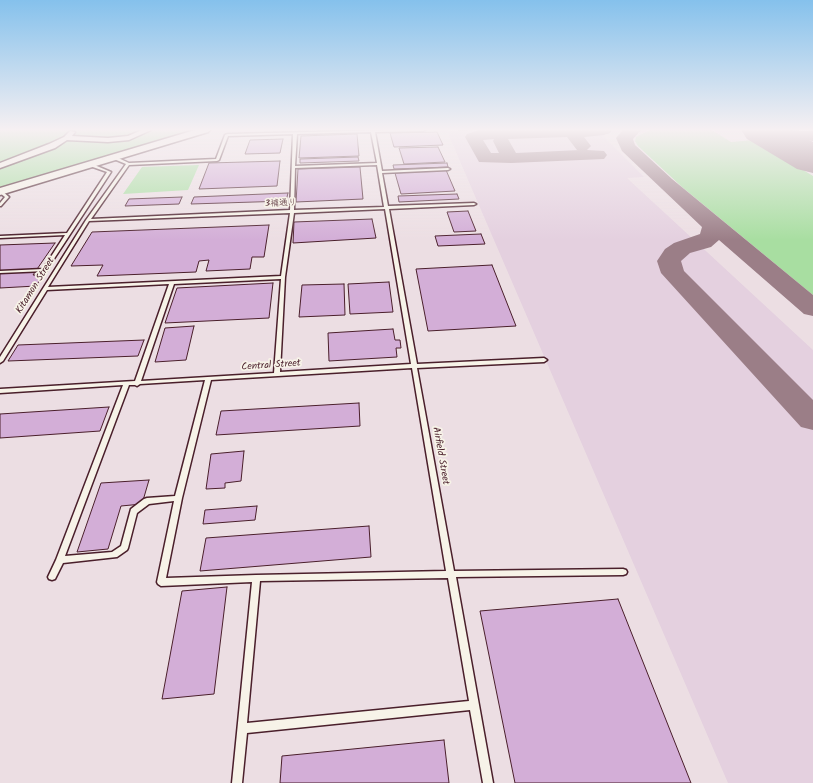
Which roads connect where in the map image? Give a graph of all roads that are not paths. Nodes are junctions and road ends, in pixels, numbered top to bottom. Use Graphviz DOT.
graph roads {
  1 [pos="86,167"];
  2 [pos="95,167"];
  3 [pos="126,167"];
  4 [pos="294,167"];
  5 [pos="307,167"];
  6 [pos="379,167"];
  7 [pos="448,169"];
  8 [pos="380,172"];
  9 [pos="1,192"];
  10 [pos="0,204"];
  11 [pos="474,204"];
  12 [pos="386,208"];
  13 [pos="292,212"];
  14 [pos="88,220"];
  15 [pos="68,234"];
  16 [pos="0,237"];
  17 [pos="0,272"];
  18 [pos="283,277"];
  19 [pos="172,282"];
  20 [pos="44,289"];
  21 [pos="544,360"];
  22 [pos="0,361"];
  23 [pos="414,366"];
  24 [pos="277,375"];
  25 [pos="208,379"];
  26 [pos="138,384"];
  27 [pos="126,385"];
  28 [pos="0,391"];
  29 [pos="178,498"];
  30 [pos="60,560"];
  31 [pos="623,572"];
  32 [pos="451,574"];
  33 [pos="52,577"];
  34 [pos="256,578"];
  35 [pos="474,705"];
  36 [pos="243,728"];
  37 [pos="238,783"];
  38 [pos="488,783"];
  1 -- 9 [label="street"];
  2 -- 15 [label="lane"];
  3 -- 14 [label="lane, Kitamon Street"];
  4 -- 5 [label="lane"];
  4 -- 13 [label="lane"];
  6 -- 8 [label="lane, Airfield Street"];
  7 -- 8 [label="lane"];
  8 -- 12 [label="lane, Airfield Street"];
  9 -- 10 [label="lane"];
  11 -- 12 [label="lane, 3補通り"];
  12 -- 13 [label="lane, 3補通り"];
  12 -- 23 [label="lane, Airfield Street"];
  13 -- 14 [label="lane, 3補通り"];
  13 -- 18 [label="lane"];
  14 -- 20 [label="lane, Kitamon Street"];
  15 -- 16 [label="lane"];
  15 -- 17 [label="lane"];
  18 -- 19 [label="lane"];
  18 -- 24 [label="lane"];
  19 -- 20 [label="lane"];
  19 -- 26 [label="lane"];
  20 -- 22 [label="lane, Kitamon Street"];
  21 -- 23 [label="lane, Central Street"];
  23 -- 24 [label="lane, Central Street"];
  23 -- 32 [label="lane, Airfield Street"];
  24 -- 25 [label="lane, Central Street"];
  25 -- 26 [label="lane, Central Street"];
  25 -- 29 [label="lane"];
  26 -- 27 [label="lane, Central Street"];
  27 -- 28 [label="lane, Central Street"];
  27 -- 30 [label="lane"];
  29 -- 30 [label="lane"];
  29 -- 34 [label="lane"];
  30 -- 33 [label="lane"];
  31 -- 32 [label="lane"];
  32 -- 34 [label="lane"];
  32 -- 35 [label="lane, Airfield Street"];
  34 -- 36 [label="lane"];
  35 -- 36 [label="lane"];
  35 -- 38 [label="lane, Airfield Street"];
  36 -- 37 [label="lane"];
}
